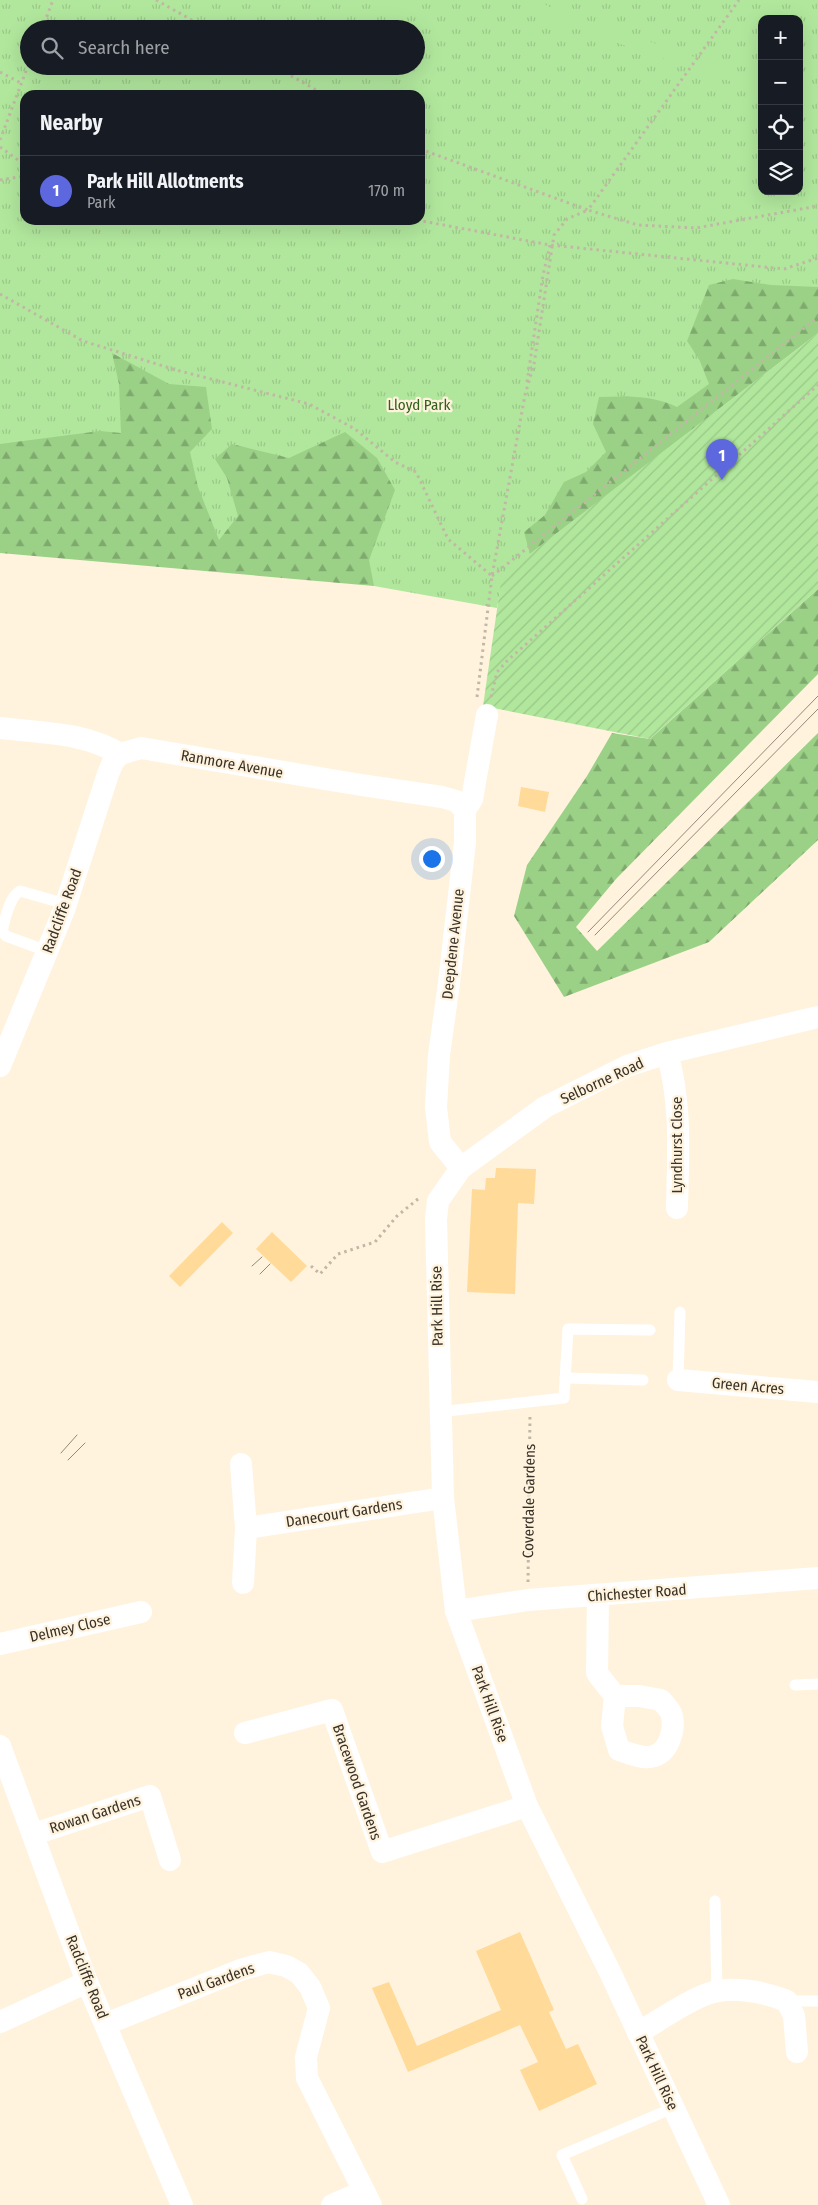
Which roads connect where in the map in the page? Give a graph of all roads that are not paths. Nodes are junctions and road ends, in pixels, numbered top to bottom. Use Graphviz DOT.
graph roads {
  1 [pos="487,715"];
  2 [pos="0,728"];
  3 [pos="120,754"];
  4 [pos="465,810"];
  5 [pos="66,904"];
  6 [pos="48,951"];
  7 [pos="818,1016"];
  8 [pos="666,1054"];
  9 [pos="0,1066"];
  10 [pos="461,1168"];
  11 [pos="677,1208"];
  12 [pos="680,1312"];
  13 [pos="650,1330"];
  14 [pos="565,1378"];
  15 [pos="644,1380"];
  16 [pos="678,1380"];
  17 [pos="818,1392"];
  18 [pos="439,1412"];
  19 [pos="240,1464"];
  20 [pos="443,1498"];
  21 [pos="246,1528"];
  22 [pos="818,1578"];
  23 [pos="243,1583"];
  24 [pos="598,1596"];
  25 [pos="456,1611"];
  26 [pos="141,1612"];
  27 [pos="0,1644"];
  28 [pos="818,1684"];
  29 [pos="795,1685"];
  30 [pos="614,1696"];
  31 [pos="245,1733"];
  32 [pos="0,1748"];
  33 [pos="527,1806"];
  34 [pos="34,1834"];
  35 [pos="170,1860"];
  36 [pos="714,1901"];
  37 [pos="87,1982"];
  38 [pos="717,1992"];
  39 [pos="788,2001"];
  40 [pos="818,2001"];
  41 [pos="0,2022"];
  42 [pos="106,2024"];
  43 [pos="638,2032"];
  44 [pos="797,2052"];
  45 [pos="674,2108"];
  46 [pos="367,2198"];
  47 [pos="582,2198"];
  48 [pos="182,2205"];
  49 [pos="332,2205"];
  50 [pos="719,2205"];
  1 -- 4 [label="street, Deepdene Avenue"];
  2 -- 3 [label="street"];
  3 -- 4 [label="street, Ranmore Avenue"];
  3 -- 5 [label="street, Radcliffe Road"];
  4 -- 10 [label="street, Deepdene Avenue"];
  5 -- 6 [label="street, Radcliffe Road"];
  5 -- 6 [label="lane"];
  6 -- 9 [label="street, Radcliffe Road"];
  7 -- 8 [label="street, Selborne Road"];
  8 -- 10 [label="street, Selborne Road"];
  8 -- 11 [label="street, Lyndhurst Close"];
  10 -- 18 [label="street, Park Hill Rise"];
  12 -- 16 [label="lane"];
  13 -- 14 [label="lane"];
  14 -- 15 [label="lane"];
  14 -- 18 [label="lane"];
  16 -- 17 [label="street, Green Acres"];
  18 -- 20 [label="street, Park Hill Rise"];
  19 -- 21 [label="street"];
  20 -- 21 [label="street, Danecourt Gardens"];
  20 -- 25 [label="street, Park Hill Rise"];
  21 -- 23 [label="street"];
  22 -- 24 [label="street, Chichester Road"];
  24 -- 25 [label="street, Chichester Road"];
  24 -- 30 [label="street"];
  25 -- 33 [label="street, Park Hill Rise"];
  26 -- 27 [label="street, Delmey Close"];
  28 -- 29 [label="lane"];
  31 -- 33 [label="street, Bracewood Gardens"];
  32 -- 34 [label="street, Radcliffe Road"];
  33 -- 43 [label="street, Park Hill Rise"];
  34 -- 35 [label="street, Rowan Gardens"];
  34 -- 37 [label="street, Radcliffe Road"];
  36 -- 38 [label="lane"];
  37 -- 41 [label="street"];
  37 -- 42 [label="street, Radcliffe Road"];
  38 -- 39 [label="street"];
  38 -- 43 [label="street"];
  39 -- 40 [label="lane"];
  39 -- 44 [label="street"];
  42 -- 46 [label="street, Paul Gardens"];
  42 -- 48 [label="street, Radcliffe Road"];
  43 -- 45 [label="street, Park Hill Rise"];
  45 -- 47 [label="lane"];
  45 -- 50 [label="street, Park Hill Rise"];
  46 -- 49 [label="street, Paul Gardens"];
}
